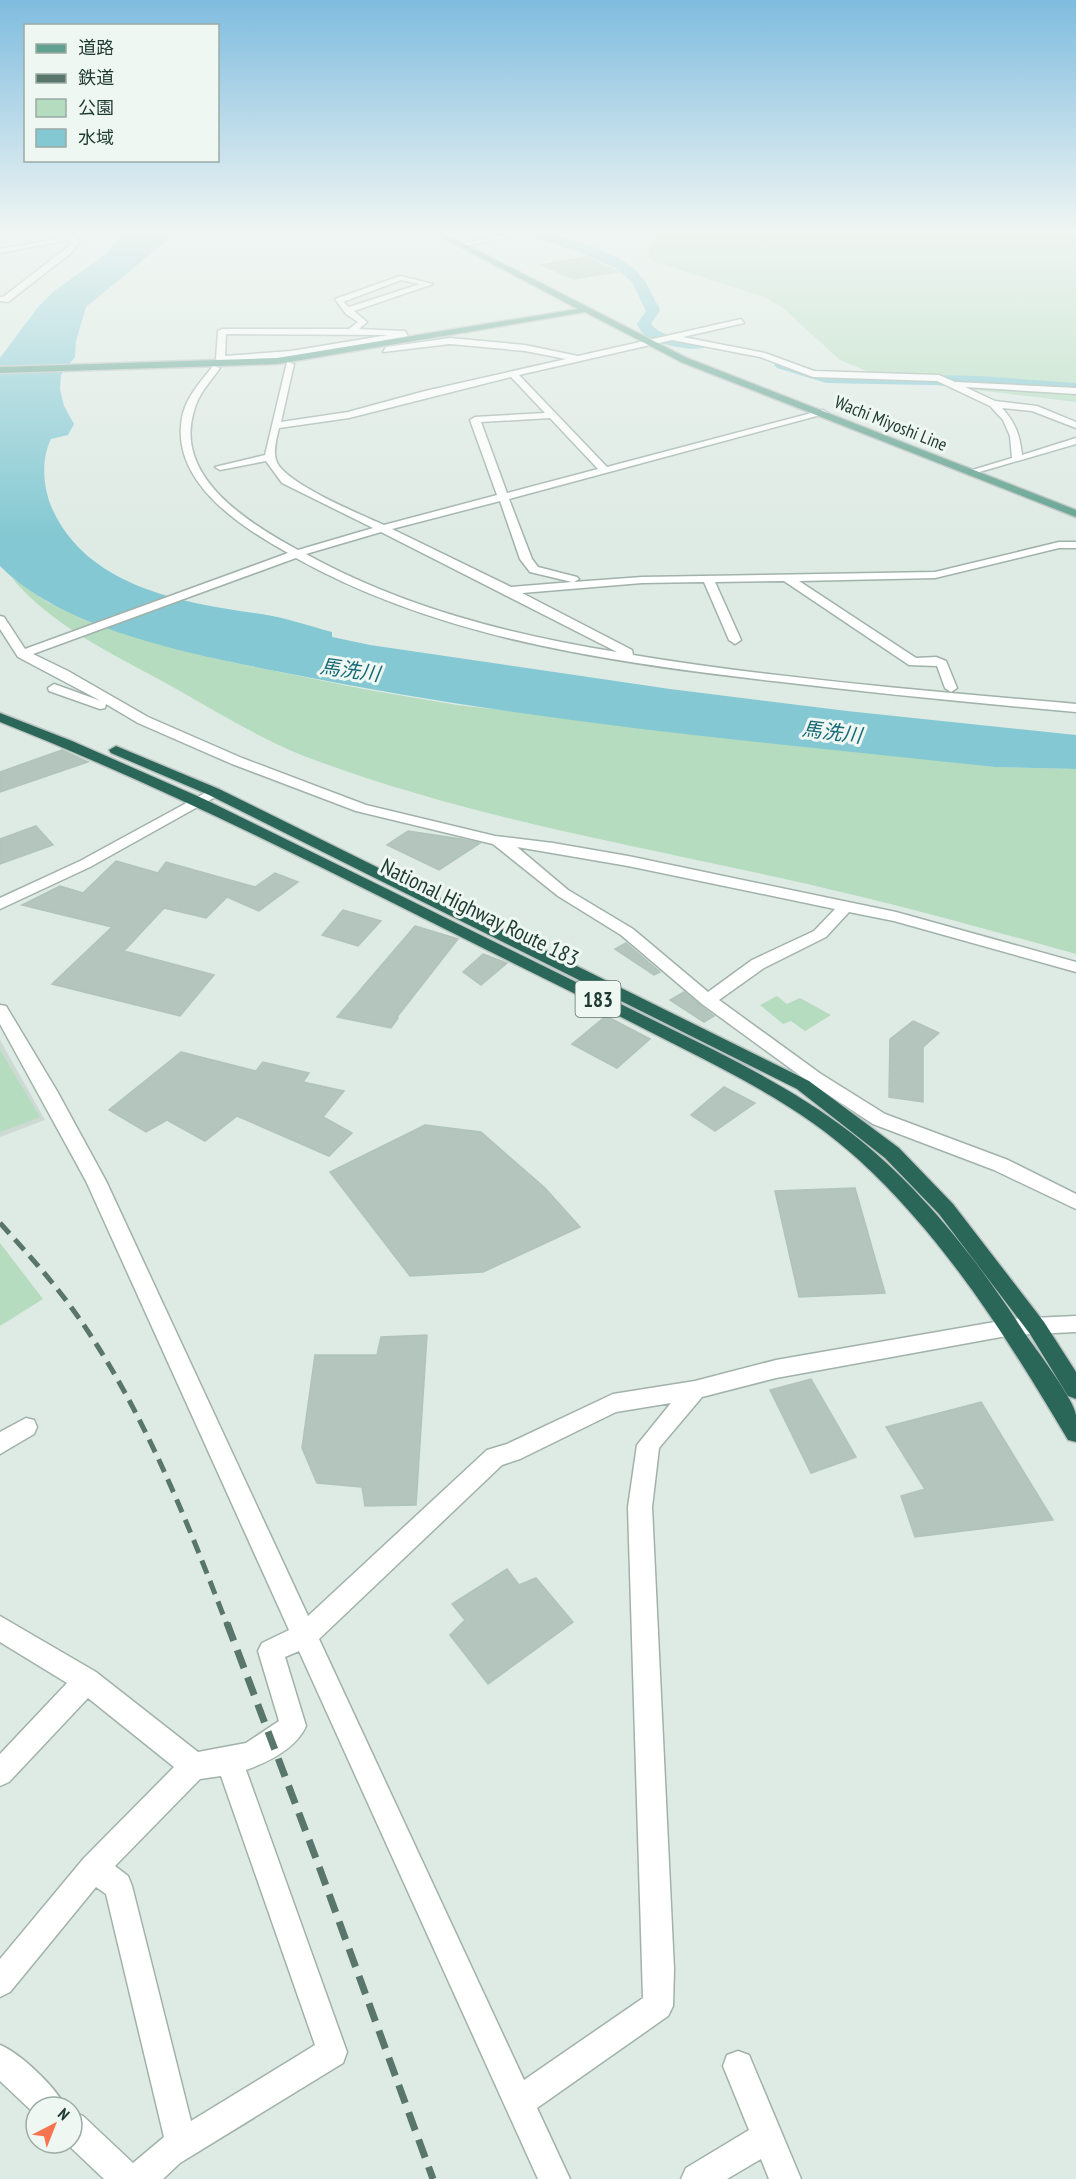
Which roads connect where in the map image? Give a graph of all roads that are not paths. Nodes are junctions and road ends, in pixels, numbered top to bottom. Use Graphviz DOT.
graph roads {
  1 [pos="222,335"];
  2 [pos="296,335"];
  3 [pos="402,335"];
  4 [pos="439,335"];
  5 [pos="459,335"];
  6 [pos="648,335"];
  7 [pos="679,335"];
  8 [pos="659,339"];
  9 [pos="464,342"];
  10 [pos="575,358"];
  11 [pos="291,359"];
  12 [pos="0,370"];
  13 [pos="514,375"];
  14 [pos="947,381"];
  15 [pos="1076,391"];
  16 [pos="993,404"];
  17 [pos="1034,408"];
  18 [pos="823,413"];
  19 [pos="554,415"];
  20 [pos="277,425"];
  21 [pos="1076,425"];
  22 [pos="1064,438"];
  23 [pos="269,457"];
  24 [pos="1017,459"];
  25 [pos="220,467"];
  26 [pos="604,470"];
  27 [pos="973,473"];
  28 [pos="502,496"];
  29 [pos="1076,514"];
  30 [pos="380,529"];
  31 [pos="1076,545"];
  32 [pos="293,554"];
  33 [pos="784,576"];
  34 [pos="708,579"];
  35 [pos="588,583"];
  36 [pos="509,591"];
  37 [pos="0,620"];
  38 [pos="735,640"];
  39 [pos="22,654"];
  40 [pos="641,660"];
  41 [pos="54,687"];
  42 [pos="951,688"];
  43 [pos="0,705"];
  44 [pos="1076,708"];
  45 [pos="126,710"];
  46 [pos="0,717"];
  47 [pos="214,792"];
  48 [pos="199,801"];
  49 [pos="495,840"];
  50 [pos="0,904"];
  51 [pos="845,907"];
  52 [pos="1076,967"];
  53 [pos="708,1000"];
  54 [pos="0,1010"];
  55 [pos="809,1082"];
  56 [pos="787,1096"];
  57 [pos="1076,1202"];
  58 [pos="1076,1324"];
  59 [pos="1012,1327"];
  60 [pos="1037,1328"];
  61 [pos="695,1390"];
  62 [pos="1076,1390"];
  63 [pos="26,1427"];
  64 [pos="1076,1433"];
  65 [pos="0,1444"];
  66 [pos="0,1628"];
  67 [pos="305,1635"];
  68 [pos="87,1681"];
  69 [pos="230,1763"];
  70 [pos="194,1766"];
  71 [pos="0,1773"];
  72 [pos="94,1868"];
  73 [pos="0,1982"];
  74 [pos="0,2060"];
  75 [pos="738,2066"];
  76 [pos="37,2095"];
  77 [pos="518,2103"];
  78 [pos="768,2137"];
  79 [pos="84,2138"];
  80 [pos="181,2144"];
  81 [pos="127,2179"];
  82 [pos="139,2179"];
  83 [pos="554,2179"];
  84 [pos="697,2179"];
  85 [pos="785,2179"];
  1 -- 11 [label="street"];
  2 -- 11 [label="street"];
  3 -- 11 [label="street"];
  4 -- 12 [label="main road"];
  5 -- 9 [label="street"];
  6 -- 8 [label="main road, Wachi Miyoshi Line"];
  7 -- 8 [label="street"];
  8 -- 10 [label="street"];
  8 -- 14 [label="street"];
  8 -- 18 [label="main road, Wachi Miyoshi Line"];
  9 -- 10 [label="street"];
  9 -- 11 [label="street"];
  10 -- 13 [label="street"];
  11 -- 20 [label="street"];
  11 -- 32 [label="street"];
  13 -- 19 [label="street"];
  13 -- 20 [label="street"];
  14 -- 15 [label="street"];
  14 -- 16 [label="street"];
  16 -- 17 [label="street"];
  16 -- 24 [label="street"];
  17 -- 21 [label="street"];
  17 -- 22 [label="street"];
  18 -- 26 [label="street"];
  18 -- 27 [label="main road, Wachi Miyoshi Line"];
  19 -- 26 [label="street"];
  19 -- 28 [label="street"];
  20 -- 23 [label="street"];
  22 -- 24 [label="street"];
  23 -- 25 [label="street"];
  23 -- 30 [label="street"];
  24 -- 27 [label="street"];
  26 -- 28 [label="street"];
  27 -- 29 [label="main road, Wachi Miyoshi Line"];
  28 -- 30 [label="street"];
  28 -- 35 [label="street"];
  30 -- 32 [label="street"];
  30 -- 36 [label="street"];
  31 -- 33 [label="street"];
  32 -- 39 [label="street"];
  32 -- 40 [label="street"];
  33 -- 34 [label="street"];
  33 -- 42 [label="street"];
  34 -- 35 [label="street"];
  34 -- 38 [label="street"];
  35 -- 36 [label="street"];
  36 -- 40 [label="street"];
  37 -- 39 [label="street"];
  39 -- 45 [label="street"];
  40 -- 44 [label="street"];
  41 -- 45 [label="street"];
  43 -- 47 [label="highway, National Highway Route 183 / 183"];
  45 -- 49 [label="street"];
  46 -- 48 [label="highway, National Highway Route 183 / 183"];
  47 -- 48 [label="street"];
  47 -- 55 [label="highway, National Highway Route 183 / 183"];
  48 -- 50 [label="street"];
  48 -- 56 [label="highway, National Highway Route 183 / 183"];
  49 -- 51 [label="street"];
  49 -- 53 [label="street"];
  51 -- 52 [label="street"];
  51 -- 53 [label="street"];
  53 -- 55 [label="street"];
  54 -- 67 [label="street"];
  55 -- 56 [label="street"];
  55 -- 57 [label="street"];
  55 -- 60 [label="highway, National Highway Route 183 / 183"];
  56 -- 59 [label="highway, National Highway Route 183 / 183"];
  58 -- 60 [label="street"];
  59 -- 60 [label="street"];
  59 -- 61 [label="street"];
  59 -- 64 [label="highway, National Highway Route 183 / 183"];
  60 -- 62 [label="highway, National Highway Route 183 / 183"];
  61 -- 67 [label="street"];
  61 -- 77 [label="street"];
  63 -- 65 [label="street"];
  66 -- 68 [label="street"];
  67 -- 69 [label="street"];
  67 -- 77 [label="street"];
  68 -- 70 [label="street"];
  68 -- 71 [label="street"];
  69 -- 70 [label="street"];
  69 -- 80 [label="street"];
  70 -- 72 [label="street"];
  72 -- 73 [label="street"];
  72 -- 80 [label="street"];
  74 -- 76 [label="street"];
  75 -- 78 [label="street"];
  77 -- 83 [label="street"];
  78 -- 84 [label="street"];
  78 -- 85 [label="street"];
  79 -- 81 [label="street"];
  80 -- 82 [label="street"];
}
